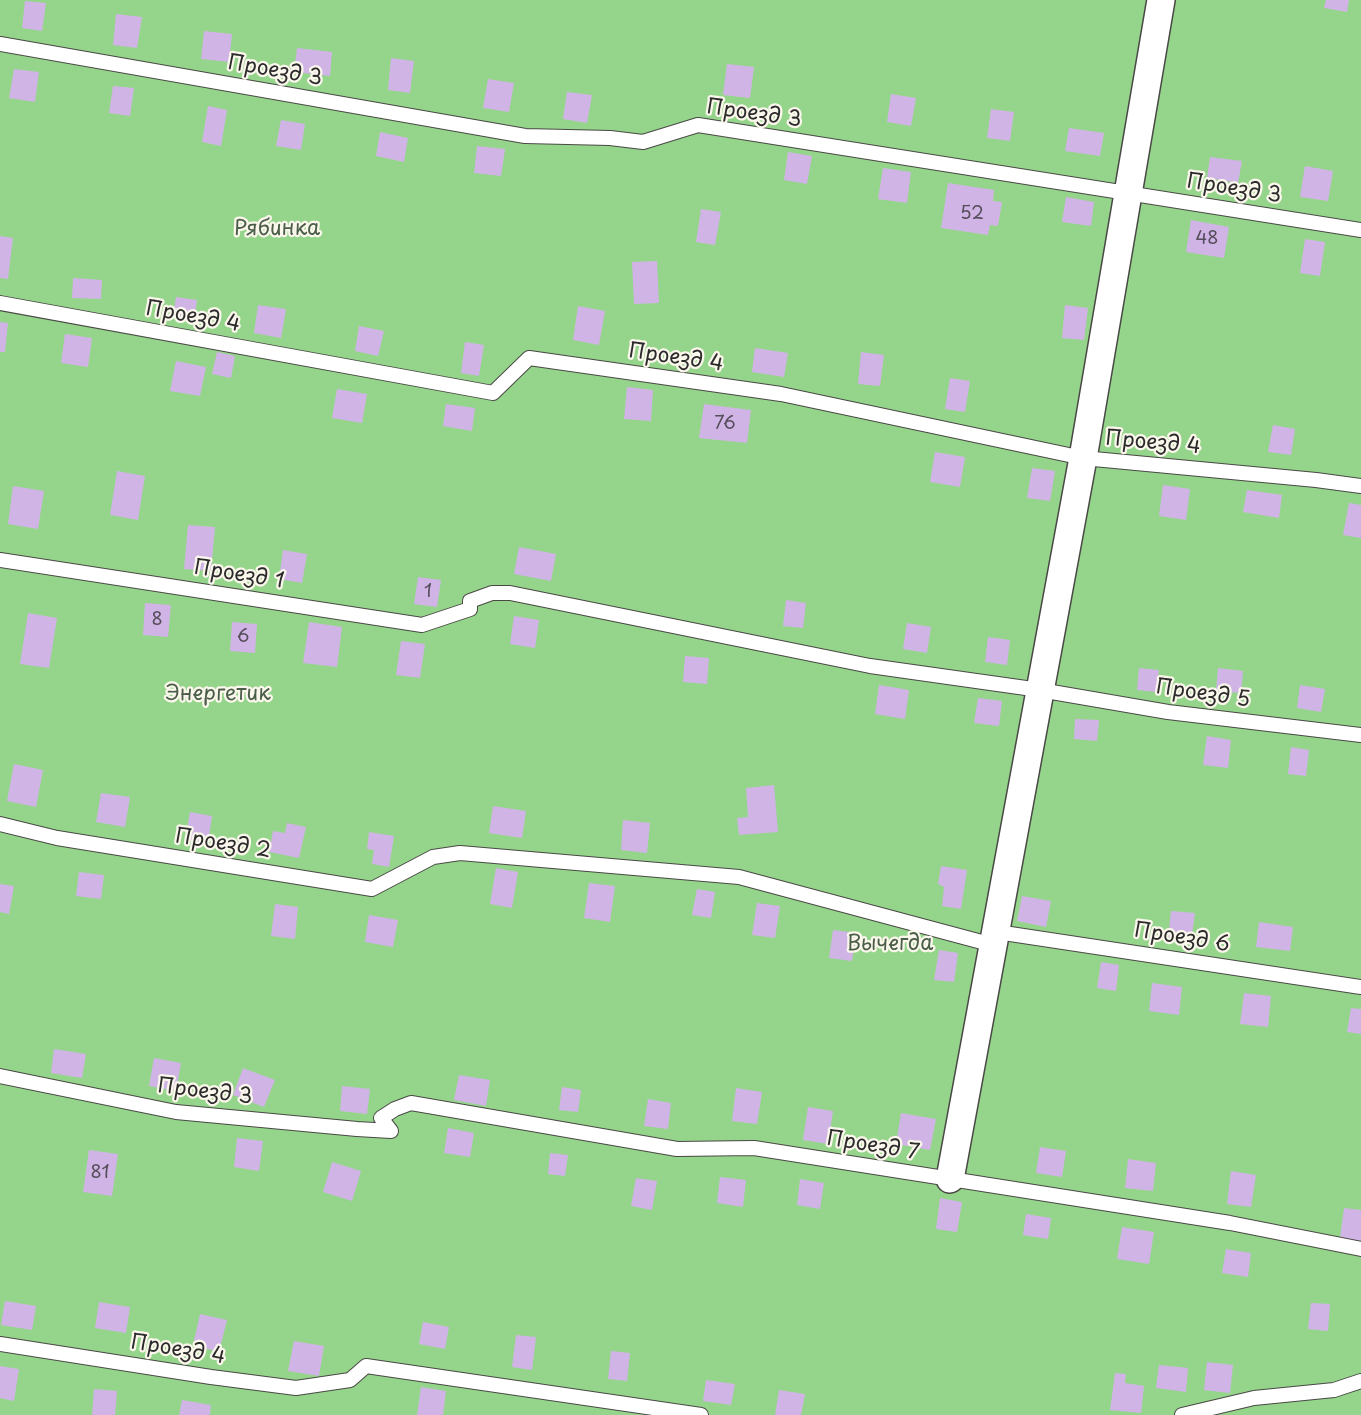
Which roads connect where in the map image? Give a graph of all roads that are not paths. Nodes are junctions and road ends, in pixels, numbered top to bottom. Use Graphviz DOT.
graph roads {
  1 [pos="1161,0"];
  2 [pos="0,44"];
  3 [pos="1129,193"];
  4 [pos="1361,230"];
  5 [pos="0,303"];
  6 [pos="1083,458"];
  7 [pos="1361,486"];
  8 [pos="0,560"];
  9 [pos="1040,690"];
  10 [pos="1361,735"];
  11 [pos="0,824"];
  12 [pos="433,857"];
  13 [pos="995,938"];
  14 [pos="1361,987"];
  15 [pos="0,1076"];
  16 [pos="381,1118"];
  17 [pos="950,1179"];
  18 [pos="1361,1249"];
  19 [pos="0,1344"];
  20 [pos="1361,1381"];
  21 [pos="701,1415"];
  22 [pos="1182,1415"];
  1 -- 3 [label="street"];
  2 -- 3 [label="lane, Проезд 3"];
  3 -- 4 [label="lane, Проезд 3"];
  3 -- 6 [label="street"];
  5 -- 6 [label="lane, Проезд 4"];
  6 -- 7 [label="lane, Проезд 4"];
  6 -- 9 [label="street"];
  8 -- 9 [label="lane, Проезд 1"];
  9 -- 10 [label="lane, Проезд 5"];
  9 -- 13 [label="street"];
  11 -- 12 [label="lane, Проезд 2"];
  12 -- 13 [label="lane, Проезд 6"];
  13 -- 14 [label="lane, Проезд 6"];
  13 -- 17 [label="street"];
  15 -- 16 [label="lane, Проезд 3"];
  16 -- 17 [label="lane, Проезд 7"];
  17 -- 18 [label="lane, Проезд 7"];
  19 -- 21 [label="lane, Проезд 4"];
  20 -- 22 [label="lane"];
}
